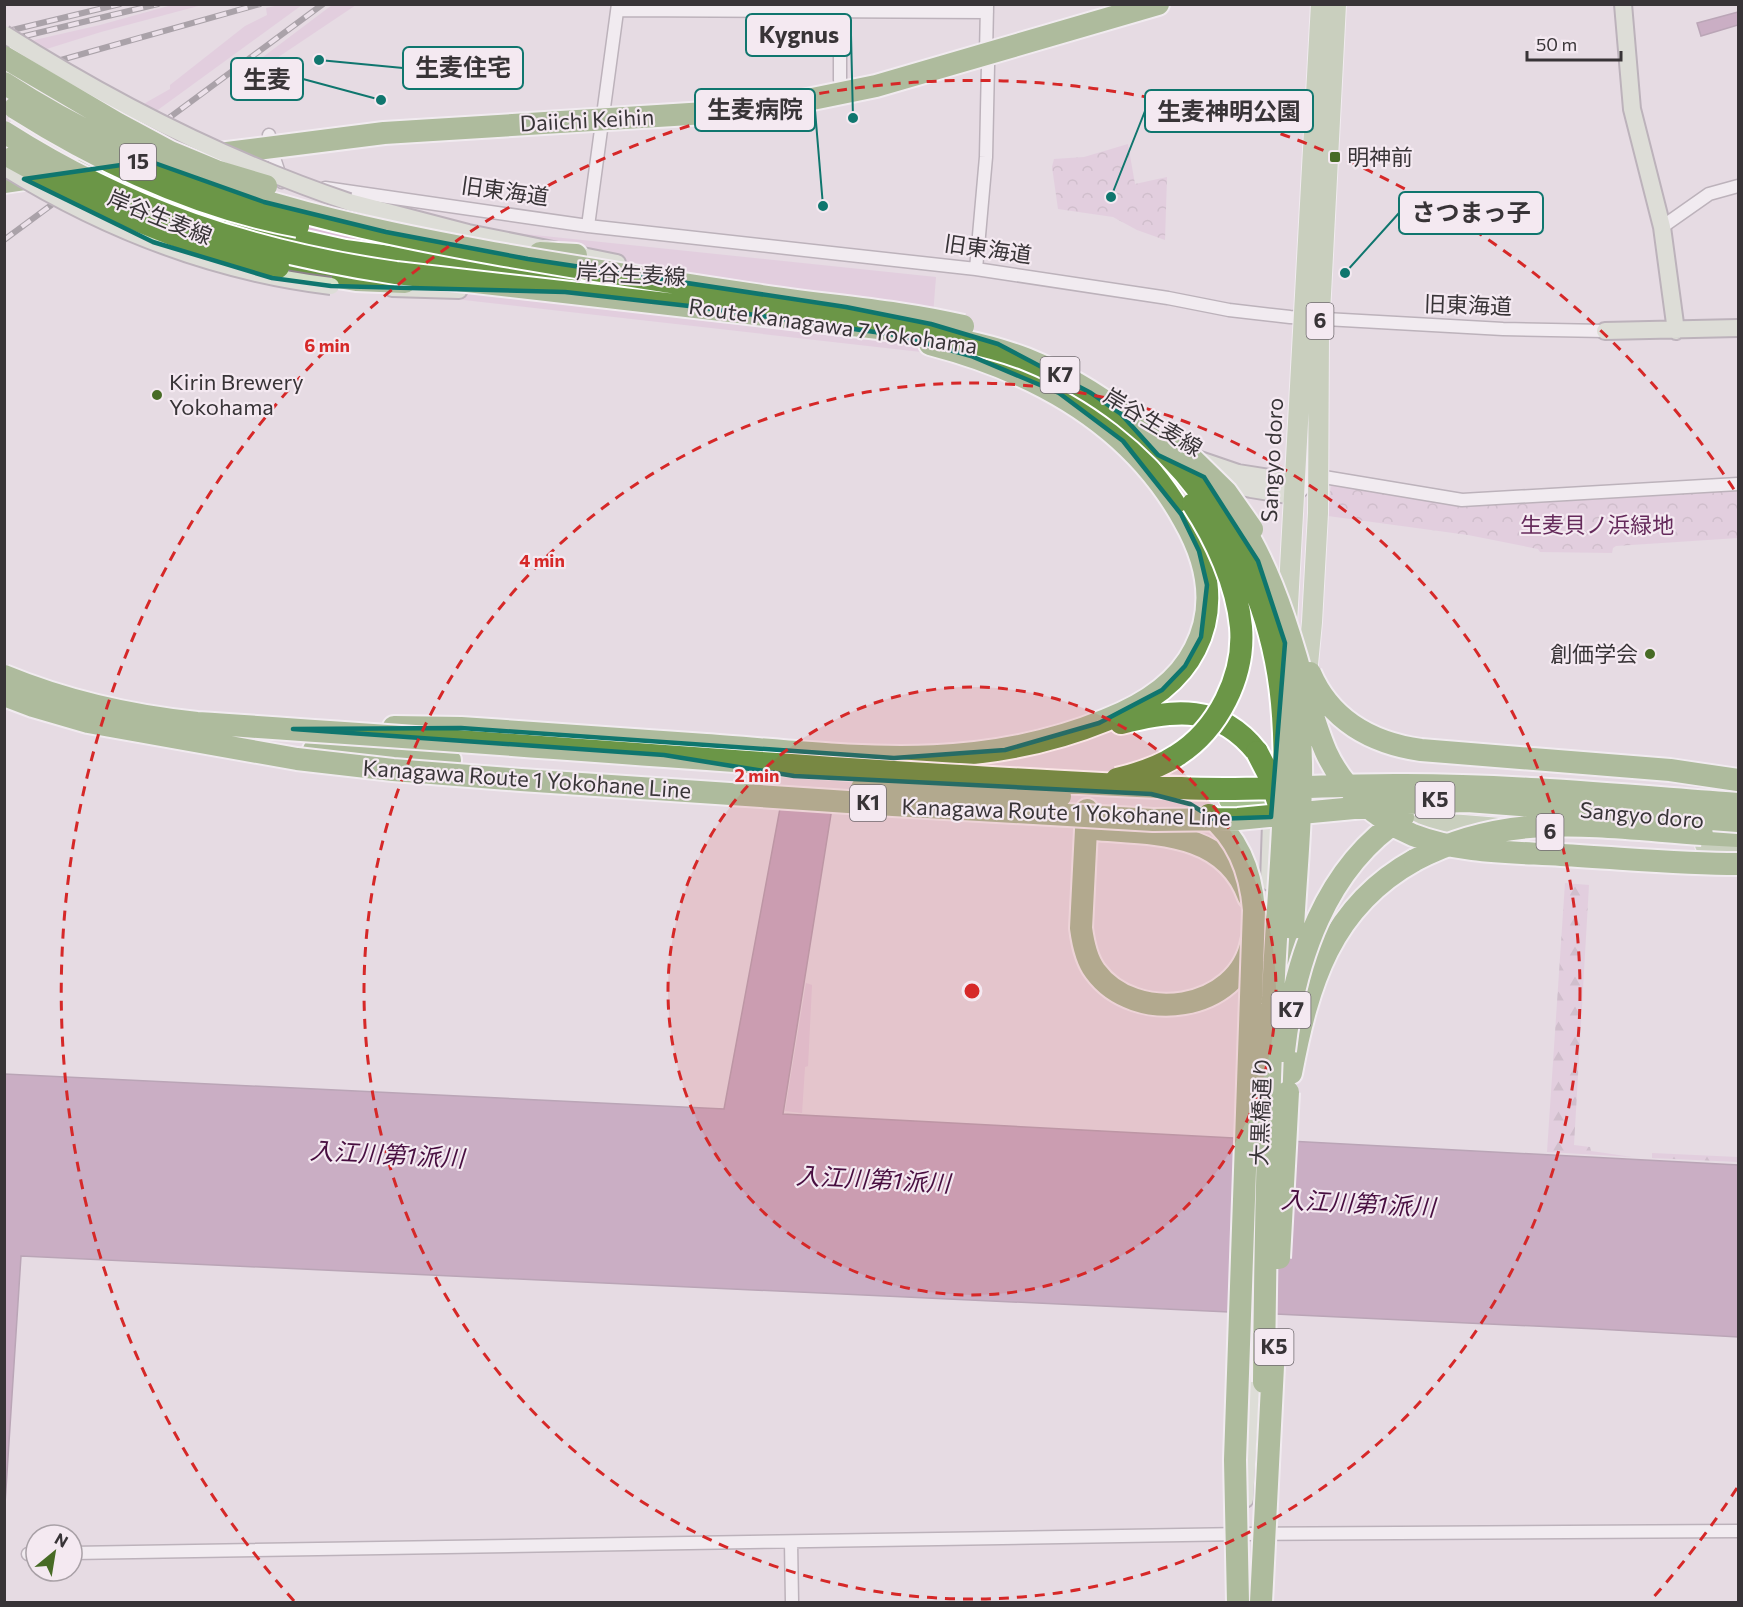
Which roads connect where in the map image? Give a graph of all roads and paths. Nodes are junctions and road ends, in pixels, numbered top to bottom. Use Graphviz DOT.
graph roads {
  1 [pos="1116,4"];
  2 [pos="1158,4"];
  3 [pos="1623,4"];
  4 [pos="1325,5"];
  5 [pos="618,7"];
  6 [pos="840,8"];
  7 [pos="987,8"];
  8 [pos="4,34"];
  9 [pos="986,47"];
  10 [pos="4,57"];
  11 [pos="840,80"];
  12 [pos="4,83"];
  13 [pos="4,100"];
  14 [pos="603,112"];
  15 [pos="4,127"];
  16 [pos="4,132"];
  17 [pos="270,142"];
  18 [pos="4,153"];
  19 [pos="4,165"];
  20 [pos="4,182"];
  21 [pos="1738,186"];
  22 [pos="588,226"];
  23 [pos="1662,227"];
  24 [pos="583,262"];
  25 [pos="976,268"];
  26 [pos="538,290"];
  27 [pos="664,295"];
  28 [pos="738,312"];
  29 [pos="1312,319"];
  30 [pos="942,321"];
  31 [pos="1738,328"];
  32 [pos="1605,331"];
  33 [pos="1676,331"];
  34 [pos="1071,380"];
  35 [pos="1160,429"];
  36 [pos="1738,484"];
  37 [pos="1271,486"];
  38 [pos="1303,486"];
  39 [pos="4,676"];
  40 [pos="4,695"];
  41 [pos="293,729"];
  42 [pos="167,736"];
  43 [pos="1047,741"];
  44 [pos="664,755"];
  45 [pos="1738,780"];
  46 [pos="1738,789"];
  47 [pos="929,790"];
  48 [pos="1205,800"];
  49 [pos="1271,800"];
  50 [pos="1296,800"];
  51 [pos="1738,804"];
  52 [pos="892,805"];
  53 [pos="1087,810"];
  54 [pos="1362,817"];
  55 [pos="1738,821"];
  56 [pos="1271,823"];
  57 [pos="1295,823"];
  58 [pos="1738,836"];
  59 [pos="1738,848"];
  60 [pos="1738,864"];
  61 [pos="1293,928"];
  62 [pos="1288,1092"];
  63 [pos="1264,1382"];
  64 [pos="1738,1531"];
  65 [pos="1243,1534"];
  66 [pos="1264,1534"];
  67 [pos="790,1542"];
  68 [pos="84,1553"];
  69 [pos="792,1602"];
  70 [pos="1239,1602"];
  71 [pos="1252,1602"];
  72 [pos="1261,1602"];
  1 -- 9 [label="highway, Daiichi Keihin / 15"];
  2 -- 9 [label="highway, Daiichi Keihin / 15"];
  3 -- 23 [label="street"];
  4 -- 29 [label="main road, Sangyo doro / 6"];
  5 -- 6 [label="street"];
  5 -- 14 [label="street"];
  6 -- 7 [label="street"];
  6 -- 11 [label="street"];
  7 -- 9 [label="street"];
  8 -- 24 [label="street, 岸谷生麦線, bridge"];
  9 -- 11 [label="highway, Daiichi Keihin / 15"];
  9 -- 14 [label="highway, Daiichi Keihin / 15"];
  9 -- 25 [label="street"];
  10 -- 24 [label="highway, bridge"];
  11 -- 14 [label="highway, Daiichi Keihin / 15"];
  12 -- 24 [label="highway, Route Kanagawa 7 Yokohama / K7, bridge"];
  13 -- 24 [label="highway, bridge"];
  14 -- 17 [label="highway, Daiichi Keihin / 15"];
  14 -- 22 [label="street"];
  15 -- 27 [label="highway"];
  16 -- 26 [label="highway, Route Kanagawa 7 Yokohama / K7, bridge"];
  17 -- 19 [label="highway, Daiichi Keihin / 15"];
  17 -- 20 [label="highway, Daiichi Keihin / 15"];
  17 -- 22 [label="street, 旧東海道"];
  18 -- 26 [label="highway, bridge"];
  19 -- 27 [label="street, 岸谷生麦線, bridge"];
  21 -- 23 [label="street"];
  22 -- 25 [label="street, 旧東海道"];
  23 -- 33 [label="street"];
  24 -- 30 [label="highway, Route Kanagawa 7 Yokohama / K7, bridge"];
  24 -- 37 [label="street, 岸谷生麦線, bridge"];
  25 -- 29 [label="street, 旧東海道"];
  26 -- 28 [label="highway, Route Kanagawa 7 Yokohama / K7, bridge"];
  27 -- 37 [label="street, 岸谷生麦線, bridge"];
  28 -- 34 [label="highway, Route Kanagawa 7 Yokohama / K7, bridge"];
  28 -- 43 [label="highway, bridge"];
  29 -- 32 [label="street, 旧東海道"];
  29 -- 38 [label="main road, Sangyo doro / 6"];
  29 -- 38 [label="main road, Sangyo doro / 6"];
  30 -- 35 [label="highway, Route Kanagawa 7 Yokohama / K7, bridge"];
  30 -- 47 [label="highway, bridge"];
  31 -- 33 [label="street, 旧東海道"];
  32 -- 33 [label="street, 旧東海道"];
  34 -- 60 [label="highway, bridge"];
  34 -- 63 [label="highway, Route Kanagawa 7 Yokohama / K7, bridge"];
  35 -- 45 [label="highway, bridge"];
  35 -- 61 [label="highway, Route Kanagawa 7 Yokohama / K7, bridge"];
  36 -- 38 [label="street"];
  37 -- 38 [label="street, 岸谷生麦線"];
  38 -- 49 [label="main road, Sangyo doro / 6"];
  38 -- 50 [label="main road, Sangyo doro / 6"];
  39 -- 41 [label="highway, Kanagawa Route 1 Yokohane Line / K1, bridge"];
  40 -- 42 [label="highway, Kanagawa Route 1 Yokohane Line / K1, bridge"];
  41 -- 43 [label="highway, bridge"];
  41 -- 44 [label="highway, Kanagawa Route 1 Yokohane Line / K1, bridge"];
  42 -- 47 [label="highway, bridge"];
  42 -- 52 [label="highway, Kanagawa Route 1 Yokohane Line / K1, bridge"];
  43 -- 61 [label="highway, bridge"];
  44 -- 48 [label="highway, bridge"];
  44 -- 51 [label="highway, Kanagawa Route 1 Yokohane Line / K1, bridge"];
  46 -- 63 [label="highway, K5, bridge"];
  47 -- 70 [label="highway, bridge"];
  48 -- 49 [label="main road"];
  49 -- 50 [label="main road"];
  49 -- 56 [label="main road, Sangyo doro / 6"];
  50 -- 54 [label="main road, Sangyo doro / 6"];
  50 -- 57 [label="street, 大黒橋通り"];
  52 -- 53 [label="highway, bridge"];
  52 -- 55 [label="highway, Kanagawa Route 1 Yokohane Line / K1, bridge"];
  53 -- 56 [label="main road"];
  54 -- 57 [label="main road, Sangyo doro / 6"];
  54 -- 59 [label="main road, Sangyo doro / 6"];
  56 -- 57 [label="main road, Sangyo doro / 6"];
  56 -- 65 [label="street, 大黒橋通り"];
  57 -- 66 [label="street, 大黒橋通り, bridge"];
  58 -- 62 [label="highway, K5, bridge"];
  61 -- 62 [label="highway, Route Kanagawa 7 Yokohama / K7, bridge"];
  62 -- 72 [label="highway, K5, bridge"];
  63 -- 71 [label="highway, K5"];
  64 -- 66 [label="street"];
  65 -- 66 [label="street"];
  65 -- 67 [label="street"];
  65 -- 70 [label="street, 大黒橋通り"];
  66 -- 72 [label="street, 大黒橋通り"];
  67 -- 68 [label="street"];
  67 -- 69 [label="street"];
}
